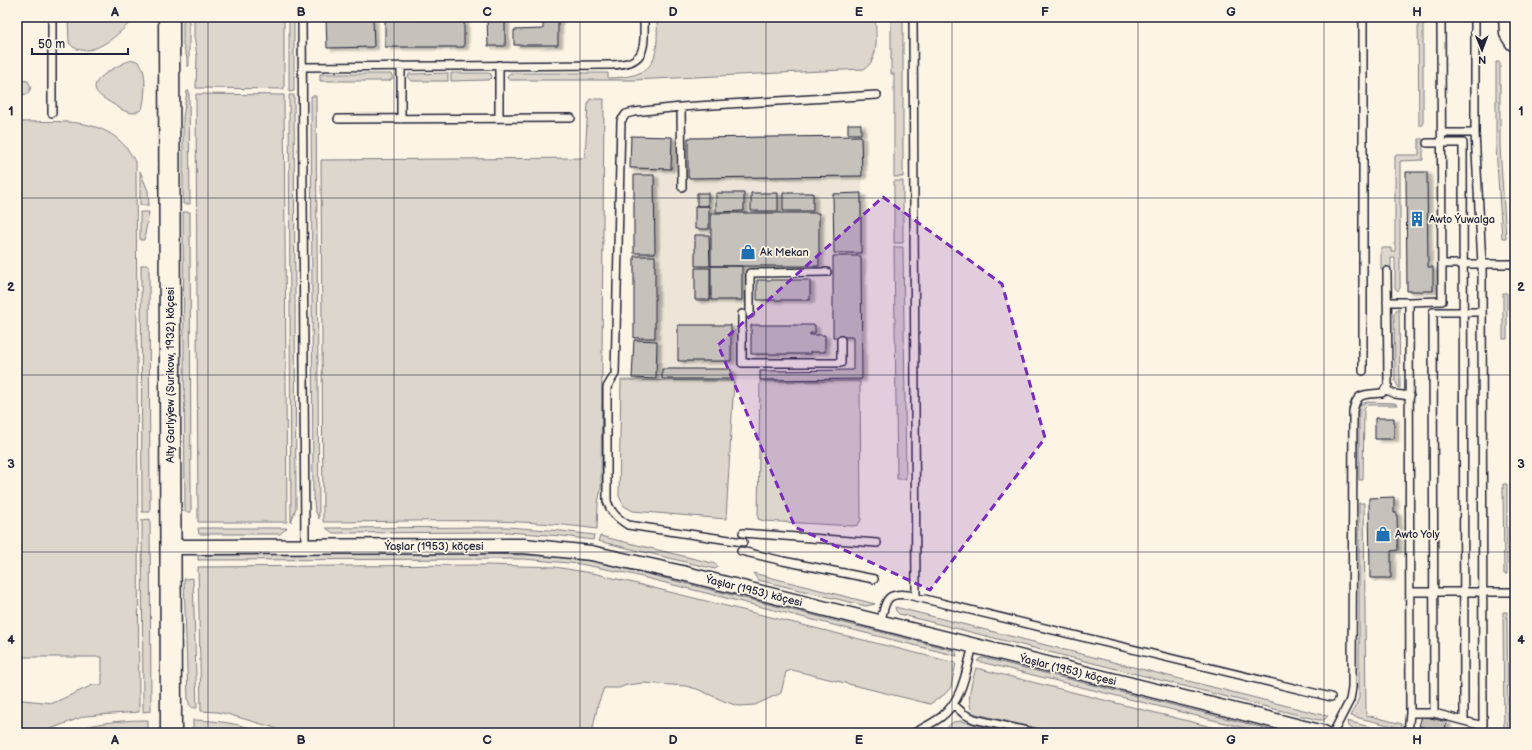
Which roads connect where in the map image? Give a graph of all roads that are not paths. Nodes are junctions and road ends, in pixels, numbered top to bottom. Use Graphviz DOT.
graph roads {
  1 [pos="52,17"];
  2 [pos="169,17"];
  3 [pos="302,17"];
  4 [pos="644,17"];
  5 [pos="913,17"];
  6 [pos="1363,17"];
  7 [pos="1441,17"];
  8 [pos="1475,17"];
  9 [pos="1509,17"];
  10 [pos="1515,41"];
  11 [pos="499,65"];
  12 [pos="303,66"];
  13 [pos="401,66"];
  14 [pos="877,95"];
  15 [pos="681,107"];
  16 [pos="52,112"];
  17 [pos="499,118"];
  18 [pos="571,118"];
  19 [pos="338,119"];
  20 [pos="401,119"];
  21 [pos="1442,133"];
  22 [pos="1475,133"];
  23 [pos="1427,143"];
  24 [pos="1442,143"];
  25 [pos="682,187"];
  26 [pos="1442,264"];
  27 [pos="1463,264"];
  28 [pos="1482,264"];
  29 [pos="1515,264"];
  30 [pos="1387,271"];
  31 [pos="827,272"];
  32 [pos="1387,302"];
  33 [pos="1409,302"];
  34 [pos="1464,312"];
  35 [pos="1482,312"];
  36 [pos="742,314"];
  37 [pos="750,314"];
  38 [pos="841,340"];
  39 [pos="1363,371"];
  40 [pos="1386,390"];
  41 [pos="1410,396"];
  42 [pos="743,533"];
  43 [pos="743,542"];
  44 [pos="877,543"];
  45 [pos="305,546"];
  46 [pos="171,547"];
  47 [pos="741,551"];
  48 [pos="874,579"];
  49 [pos="1410,592"];
  50 [pos="1434,592"];
  51 [pos="1464,592"];
  52 [pos="1483,592"];
  53 [pos="1515,592"];
  54 [pos="916,598"];
  55 [pos="880,623"];
  56 [pos="973,646"];
  57 [pos="1331,697"];
  58 [pos="953,704"];
  59 [pos="1410,712"];
  60 [pos="1434,712"];
  61 [pos="1464,721"];
  62 [pos="171,726"];
  63 [pos="914,733"];
  64 [pos="1036,733"];
  65 [pos="1324,733"];
  66 [pos="1333,733"];
  67 [pos="1408,733"];
  1 -- 16 [label="lane"];
  2 -- 46 [label="street, Alty Garlyýew (Surikow, 1932) köçesi"];
  3 -- 12 [label="lane"];
  4 -- 11 [label="lane"];
  5 -- 54 [label="lane"];
  6 -- 39 [label="lane"];
  7 -- 21 [label="lane"];
  8 -- 22 [label="lane"];
  9 -- 10 [label="street"];
  11 -- 13 [label="lane"];
  11 -- 17 [label="lane"];
  12 -- 13 [label="lane"];
  12 -- 45 [label="lane"];
  13 -- 20 [label="lane"];
  14 -- 15 [label="lane"];
  15 -- 25 [label="lane"];
  15 -- 43 [label="lane"];
  17 -- 18 [label="lane"];
  17 -- 20 [label="lane"];
  19 -- 20 [label="lane"];
  21 -- 22 [label="lane"];
  21 -- 24 [label="lane"];
  22 -- 28 [label="lane"];
  23 -- 24 [label="lane"];
  24 -- 26 [label="lane"];
  24 -- 27 [label="lane"];
  26 -- 27 [label="lane"];
  26 -- 33 [label="lane"];
  27 -- 28 [label="lane"];
  27 -- 34 [label="lane"];
  28 -- 29 [label="lane"];
  28 -- 35 [label="lane"];
  30 -- 32 [label="lane"];
  31 -- 37 [label="lane"];
  32 -- 33 [label="lane"];
  32 -- 40 [label="lane"];
  33 -- 41 [label="lane"];
  34 -- 35 [label="lane"];
  34 -- 50 [label="lane"];
  34 -- 51 [label="lane"];
  35 -- 52 [label="lane"];
  36 -- 38 [label="lane"];
  40 -- 41 [label="lane"];
  40 -- 66 [label="lane"];
  41 -- 49 [label="lane"];
  42 -- 44 [label="lane"];
  45 -- 46 [label="street, Ýaşlar (1953) köçesi"];
  45 -- 55 [label="street, Ýaşlar (1953) köçesi"];
  46 -- 62 [label="street, Alty Garlyýew (Surikow, 1932) köçesi"];
  47 -- 48 [label="lane"];
  49 -- 50 [label="lane"];
  49 -- 59 [label="lane"];
  50 -- 51 [label="lane"];
  50 -- 60 [label="lane"];
  51 -- 52 [label="lane"];
  51 -- 61 [label="lane"];
  52 -- 53 [label="lane"];
  52 -- 61 [label="lane"];
  54 -- 55 [label="lane"];
  54 -- 57 [label="lane"];
  55 -- 56 [label="street, Ýaşlar (1953) köçesi"];
  56 -- 58 [label="lane"];
  56 -- 65 [label="street, Ýaşlar (1953) köçesi"];
  58 -- 63 [label="lane"];
  58 -- 64 [label="lane"];
  59 -- 60 [label="lane"];
  59 -- 67 [label="lane"];
  60 -- 61 [label="lane"];
}
